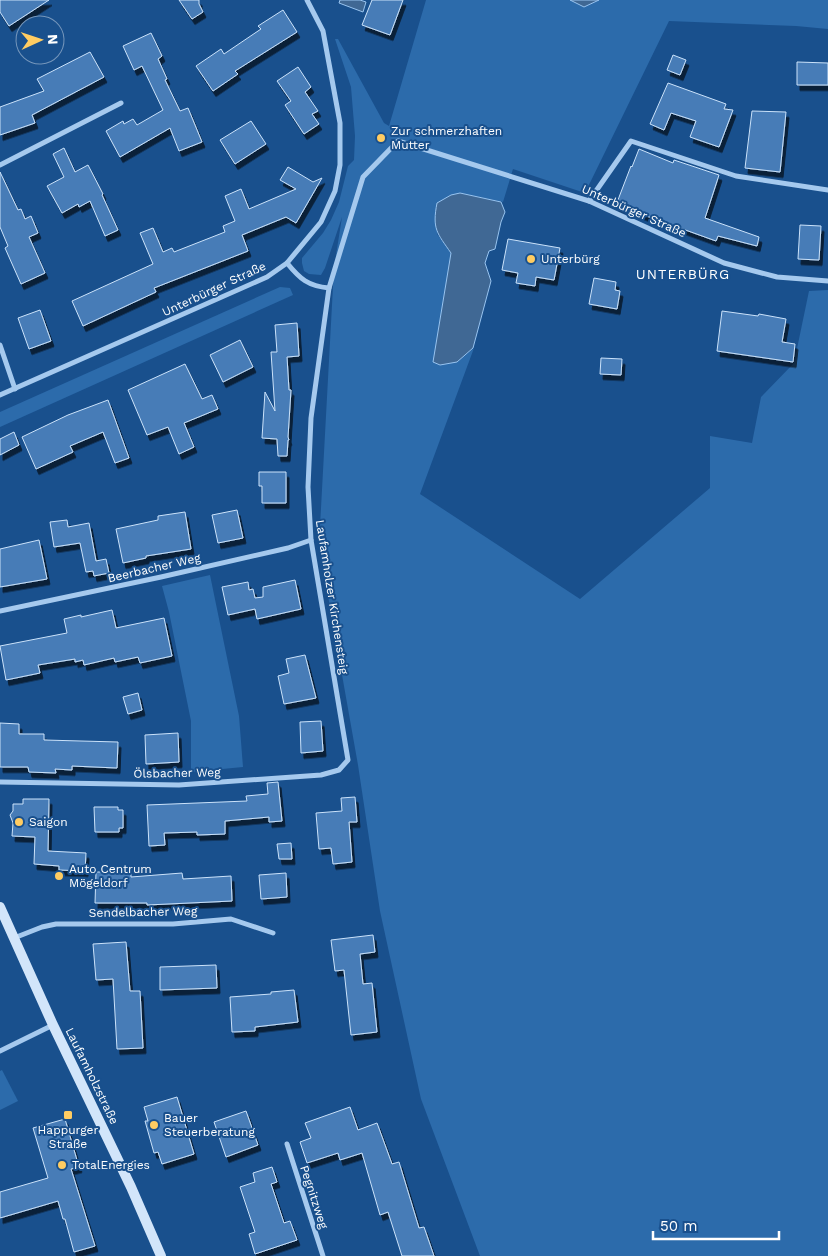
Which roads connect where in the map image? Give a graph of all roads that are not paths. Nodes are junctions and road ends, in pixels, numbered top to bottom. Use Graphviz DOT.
graph roads {
  1 [pos="307,0"];
  2 [pos="121,103"];
  3 [pos="0,166"];
  4 [pos="828,190"];
  5 [pos="589,201"];
  6 [pos="287,263"];
  7 [pos="828,281"];
  8 [pos="329,288"];
  9 [pos="0,345"];
  10 [pos="15,389"];
  11 [pos="0,395"];
  12 [pos="311,540"];
  13 [pos="0,611"];
  14 [pos="348,760"];
  15 [pos="0,782"];
  16 [pos="0,908"];
  17 [pos="273,933"];
  18 [pos="13,938"];
  19 [pos="53,1025"];
  20 [pos="0,1052"];
  21 [pos="287,1144"];
  22 [pos="161,1256"];
  23 [pos="323,1256"];
  1 -- 6 [label="street, Unterbürger Straße"];
  2 -- 3 [label="street"];
  4 -- 5 [label="street"];
  5 -- 7 [label="street, Unterbürger Straße"];
  5 -- 8 [label="street, Unterbürger Straße"];
  6 -- 8 [label="street"];
  6 -- 10 [label="street, Unterbürger Straße"];
  8 -- 12 [label="street, Laufamholzer Kirchensteig"];
  9 -- 10 [label="street"];
  10 -- 11 [label="street, Unterbürger Straße"];
  12 -- 13 [label="street, Beerbacher Weg"];
  12 -- 14 [label="street, Laufamholzer Kirchensteig"];
  14 -- 15 [label="street, Ölsbacher Weg"];
  16 -- 18 [label="main road, Laufamholzstraße"];
  17 -- 18 [label="street, Sendelbacher Weg"];
  18 -- 19 [label="main road, Laufamholzstraße"];
  19 -- 20 [label="street"];
  19 -- 22 [label="main road, Laufamholzstraße"];
  21 -- 23 [label="street, Pegnitzweg"];
}
